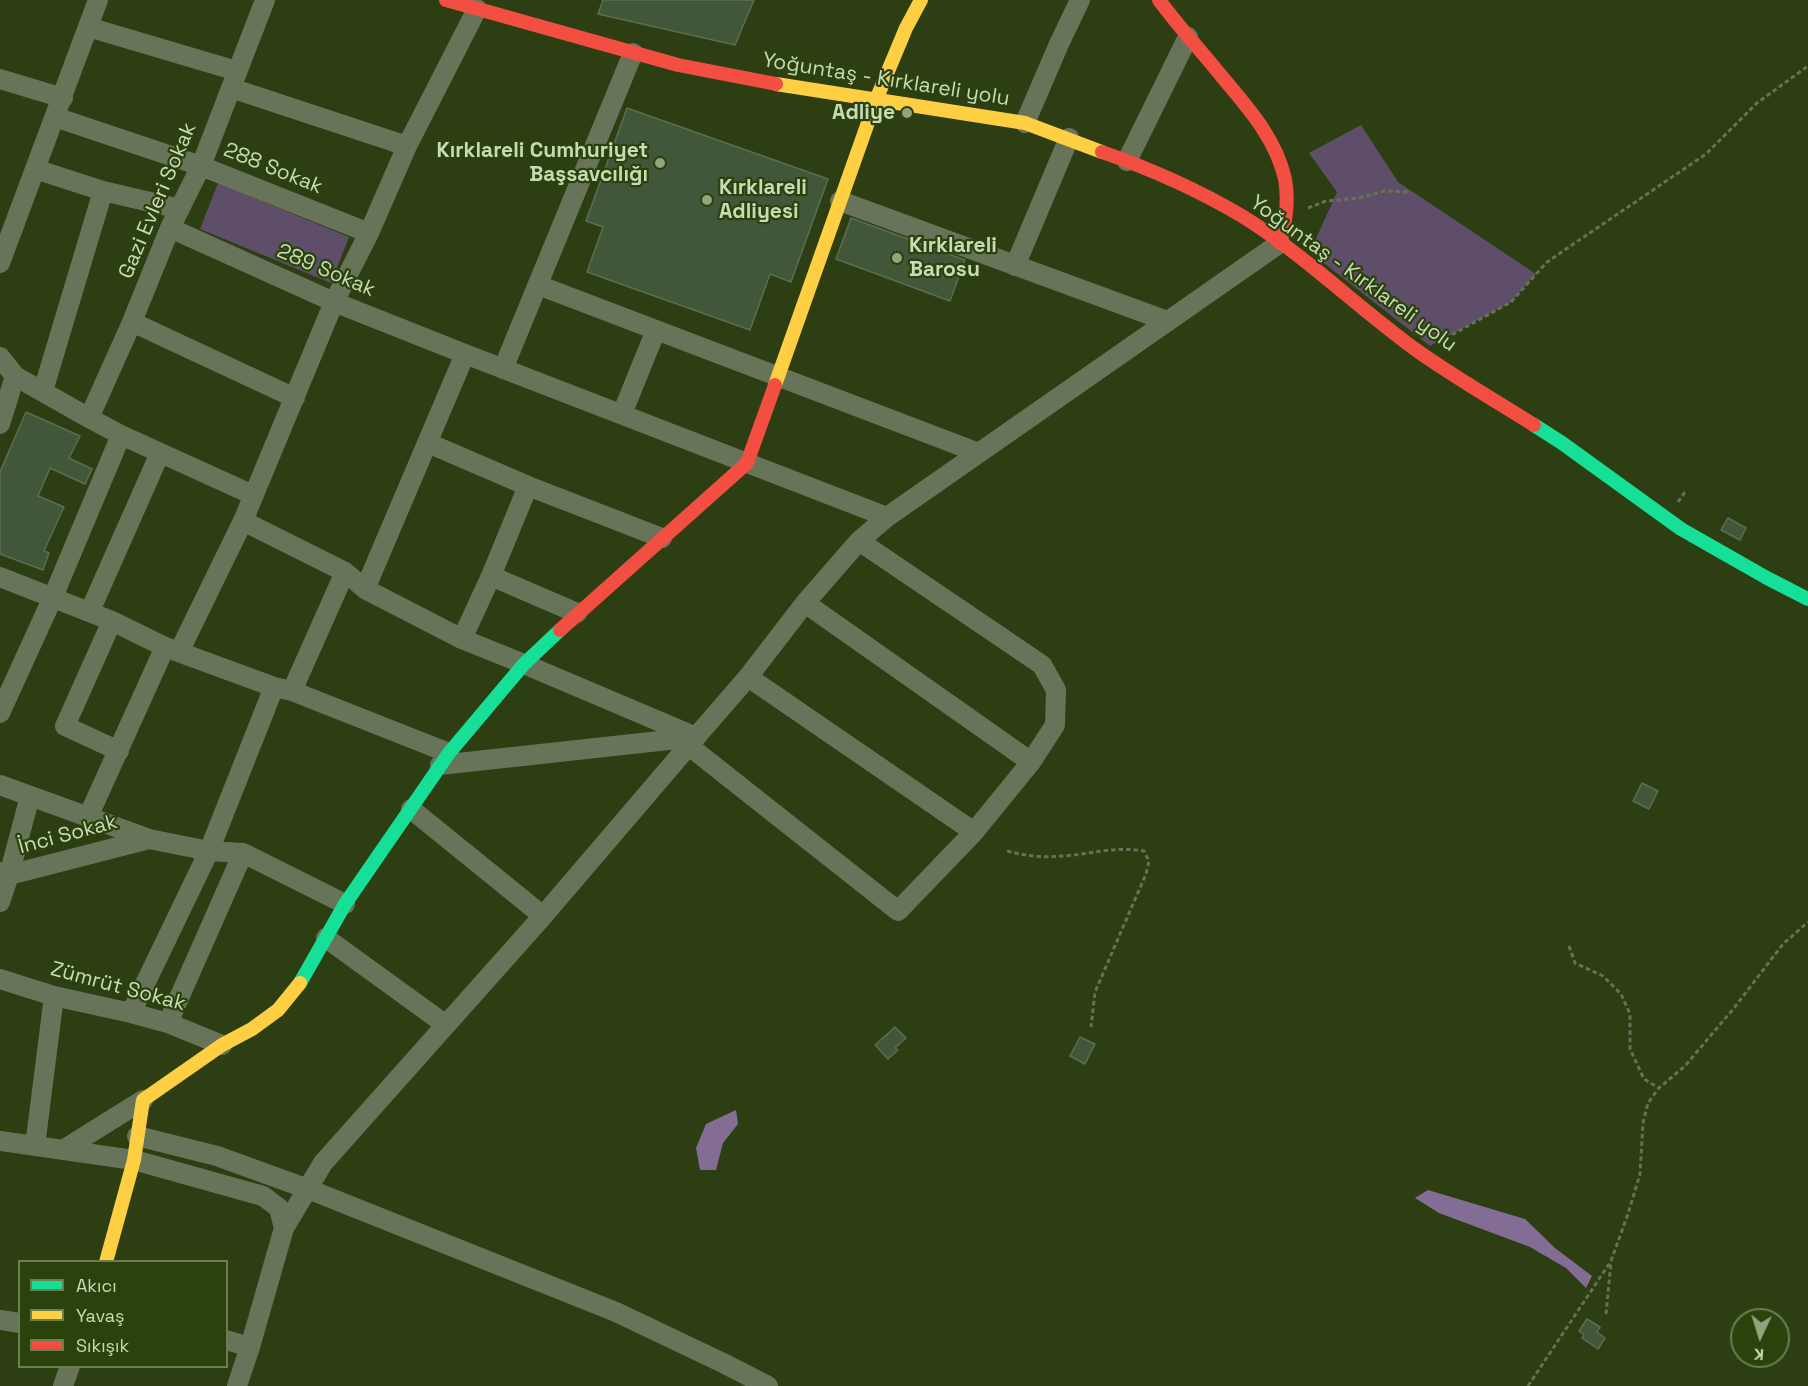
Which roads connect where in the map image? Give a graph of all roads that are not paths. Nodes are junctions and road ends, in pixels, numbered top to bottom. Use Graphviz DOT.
graph roads {
  1 [pos="98,0"];
  2 [pos="265,0"];
  3 [pos="446,0"];
  4 [pos="921,0"];
  5 [pos="1080,0"];
  6 [pos="1159,0"];
  7 [pos="477,9"];
  8 [pos="88,27"];
  9 [pos="1188,37"];
  10 [pos="633,53"];
  11 [pos="0,79"];
  12 [pos="234,80"];
  13 [pos="63,98"];
  14 [pos="876,100"];
  15 [pos="55,117"];
  16 [pos="1025,123"];
  17 [pos="1069,138"];
  18 [pos="407,146"];
  19 [pos="1127,161"];
  20 [pos="201,166"];
  21 [pos="35,170"];
  22 [pos="103,191"];
  23 [pos="840,201"];
  24 [pos="180,209"];
  25 [pos="170,228"];
  26 [pos="369,233"];
  27 [pos="1280,243"];
  28 [pos="0,263"];
  29 [pos="1016,266"];
  30 [pos="538,285"];
  31 [pos="334,302"];
  32 [pos="132,321"];
  33 [pos="1167,321"];
  34 [pos="656,330"];
  35 [pos="465,354"];
  36 [pos="0,357"];
  37 [pos="503,369"];
  38 [pos="15,376"];
  39 [pos="778,376"];
  40 [pos="43,392"];
  41 [pos="295,398"];
  42 [pos="622,414"];
  43 [pos="89,418"];
  44 [pos="0,424"];
  45 [pos="121,435"];
  46 [pos="428,443"];
  47 [pos="160,453"];
  48 [pos="979,453"];
  49 [pos="747,463"];
  50 [pos="528,486"];
  51 [pos="253,495"];
  52 [pos="887,517"];
  53 [pos="243,521"];
  54 [pos="662,538"];
  55 [pos="859,541"];
  56 [pos="345,572"];
  57 [pos="491,576"];
  58 [pos="0,577"];
  59 [pos="365,589"];
  60 [pos="53,597"];
  61 [pos="1808,599"];
  62 [pos="805,603"];
  63 [pos="90,611"];
  64 [pos="577,613"];
  65 [pos="112,621"];
  66 [pos="462,639"];
  67 [pos="172,650"];
  68 [pos="524,664"];
  69 [pos="748,677"];
  70 [pos="283,689"];
  71 [pos="0,713"];
  72 [pos="693,741"];
  73 [pos="119,751"];
  74 [pos="445,759"];
  75 [pos="1031,762"];
  76 [pos="0,785"];
  77 [pos="30,796"];
  78 [pos="411,809"];
  79 [pos="88,817"];
  80 [pos="974,832"];
  81 [pos="149,838"];
  82 [pos="209,850"];
  83 [pos="243,854"];
  84 [pos="5,873"];
  85 [pos="0,902"];
  86 [pos="345,904"];
  87 [pos="543,916"];
  88 [pos="326,938"];
  89 [pos="0,978"];
  90 [pos="54,996"];
  91 [pos="131,1012"];
  92 [pos="168,1023"];
  93 [pos="446,1025"];
  94 [pos="222,1045"];
  95 [pos="143,1100"];
  96 [pos="137,1136"];
  97 [pos="0,1142"];
  98 [pos="35,1146"];
  99 [pos="63,1150"];
  100 [pos="134,1160"];
  101 [pos="308,1189"];
  102 [pos="284,1228"];
  103 [pos="107,1260"];
  104 [pos="0,1320"];
  105 [pos="18,1323"];
  106 [pos="228,1341"];
  107 [pos="250,1347"];
  108 [pos="69,1368"];
  109 [pos="63,1386"];
  110 [pos="237,1386"];
  111 [pos="768,1386"];
  1 -- 8 [label="street"];
  2 -- 12 [label="street, Gazi Evleri Sokak"];
  3 -- 7 [label="street, Yoğuntaş - Kırklareli yolu"];
  4 -- 14 [label="street"];
  5 -- 16 [label="street"];
  6 -- 9 [label="street"];
  7 -- 10 [label="street, Yoğuntaş - Kırklareli yolu"];
  7 -- 18 [label="street"];
  8 -- 12 [label="street"];
  8 -- 13 [label="street"];
  9 -- 19 [label="street"];
  9 -- 27 [label="street"];
  10 -- 14 [label="street, Yoğuntaş - Kırklareli yolu"];
  10 -- 30 [label="street"];
  11 -- 13 [label="street"];
  12 -- 18 [label="street"];
  12 -- 20 [label="street, Gazi Evleri Sokak"];
  13 -- 15 [label="street"];
  14 -- 16 [label="street, Yoğuntaş - Kırklareli yolu"];
  14 -- 23 [label="street"];
  15 -- 20 [label="street, 288 Sokak"];
  15 -- 21 [label="street"];
  16 -- 17 [label="street, Yoğuntaş - Kırklareli yolu"];
  17 -- 19 [label="street, Yoğuntaş - Kırklareli yolu"];
  17 -- 29 [label="street"];
  18 -- 26 [label="street"];
  19 -- 27 [label="street, Yoğuntaş - Kırklareli yolu"];
  20 -- 24 [label="street, Gazi Evleri Sokak"];
  20 -- 26 [label="street, 288 Sokak"];
  21 -- 22 [label="street"];
  21 -- 28 [label="street"];
  22 -- 24 [label="street"];
  22 -- 40 [label="street"];
  23 -- 29 [label="street"];
  23 -- 39 [label="street"];
  24 -- 25 [label="street, Gazi Evleri Sokak"];
  25 -- 31 [label="street, 289 Sokak"];
  25 -- 32 [label="street, Gazi Evleri Sokak"];
  26 -- 31 [label="street"];
  27 -- 33 [label="street"];
  27 -- 61 [label="street, Yoğuntaş - Kırklareli yolu"];
  29 -- 33 [label="street"];
  30 -- 34 [label="street"];
  30 -- 37 [label="street"];
  31 -- 35 [label="street, 289 Sokak"];
  31 -- 41 [label="street"];
  32 -- 41 [label="street"];
  32 -- 43 [label="street, Gazi Evleri Sokak"];
  33 -- 48 [label="street"];
  34 -- 39 [label="street"];
  34 -- 42 [label="street"];
  35 -- 37 [label="street, 289 Sokak"];
  35 -- 46 [label="street"];
  36 -- 38 [label="street"];
  37 -- 42 [label="street, 289 Sokak"];
  38 -- 40 [label="street"];
  38 -- 44 [label="street"];
  39 -- 48 [label="street"];
  39 -- 49 [label="street"];
  40 -- 43 [label="street"];
  41 -- 51 [label="street"];
  42 -- 49 [label="street, 289 Sokak"];
  43 -- 45 [label="street"];
  45 -- 47 [label="street"];
  45 -- 60 [label="street"];
  46 -- 50 [label="street"];
  46 -- 59 [label="street"];
  47 -- 51 [label="street"];
  47 -- 63 [label="street"];
  48 -- 52 [label="street"];
  49 -- 52 [label="street, 289 Sokak"];
  49 -- 54 [label="street"];
  50 -- 54 [label="street"];
  50 -- 57 [label="street"];
  51 -- 53 [label="street"];
  52 -- 55 [label="street"];
  53 -- 56 [label="street"];
  53 -- 67 [label="street"];
  54 -- 64 [label="street"];
  55 -- 62 [label="street"];
  55 -- 75 [label="street"];
  56 -- 59 [label="street"];
  56 -- 70 [label="street"];
  57 -- 64 [label="street"];
  57 -- 66 [label="street"];
  58 -- 60 [label="street"];
  59 -- 66 [label="street"];
  60 -- 63 [label="street"];
  60 -- 71 [label="street"];
  62 -- 69 [label="street"];
  62 -- 75 [label="street"];
  63 -- 65 [label="street"];
  64 -- 68 [label="street"];
  65 -- 67 [label="street"];
  65 -- 73 [label="street"];
  66 -- 68 [label="street"];
  67 -- 70 [label="street"];
  67 -- 73 [label="street"];
  68 -- 72 [label="street"];
  68 -- 74 [label="street"];
  69 -- 72 [label="street"];
  69 -- 80 [label="street"];
  70 -- 74 [label="street"];
  70 -- 82 [label="street"];
  72 -- 74 [label="street"];
  72 -- 80 [label="street"];
  72 -- 87 [label="street"];
  73 -- 79 [label="street"];
  74 -- 78 [label="street"];
  75 -- 80 [label="street"];
  76 -- 77 [label="street"];
  77 -- 79 [label="street"];
  77 -- 84 [label="street"];
  78 -- 86 [label="street"];
  78 -- 87 [label="street"];
  79 -- 81 [label="street"];
  81 -- 82 [label="street"];
  81 -- 84 [label="street, İnci Sokak"];
  82 -- 83 [label="street"];
  82 -- 91 [label="street"];
  83 -- 86 [label="street"];
  83 -- 92 [label="street"];
  84 -- 85 [label="street"];
  86 -- 88 [label="street"];
  87 -- 93 [label="street"];
  88 -- 93 [label="street"];
  88 -- 94 [label="street"];
  89 -- 90 [label="street, Zümrüt Sokak"];
  90 -- 91 [label="street, Zümrüt Sokak"];
  90 -- 98 [label="street"];
  91 -- 92 [label="street, Zümrüt Sokak"];
  92 -- 94 [label="street, Zümrüt Sokak"];
  93 -- 101 [label="street"];
  94 -- 95 [label="street"];
  95 -- 96 [label="street"];
  95 -- 99 [label="street"];
  96 -- 100 [label="street"];
  96 -- 101 [label="street"];
  97 -- 98 [label="street"];
  98 -- 99 [label="street"];
  99 -- 100 [label="street"];
  100 -- 102 [label="street"];
  100 -- 103 [label="street"];
  101 -- 102 [label="street"];
  101 -- 111 [label="street"];
  102 -- 107 [label="street"];
  104 -- 105 [label="street"];
  106 -- 107 [label="street"];
  107 -- 110 [label="street"];
  108 -- 109 [label="street"];
}
